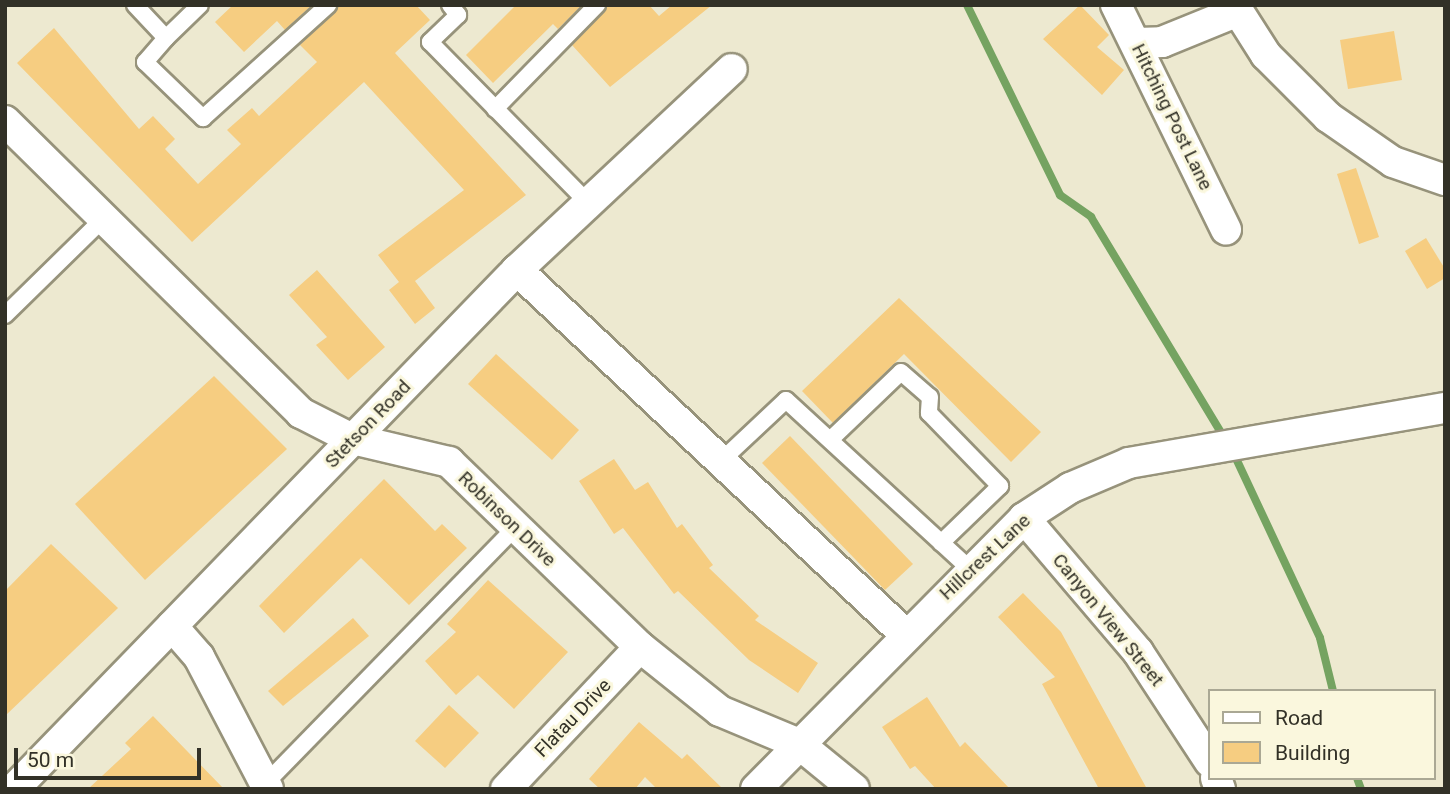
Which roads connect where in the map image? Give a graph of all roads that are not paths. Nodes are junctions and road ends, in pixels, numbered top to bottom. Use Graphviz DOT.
graph roads {
  1 [pos="135,5"];
  2 [pos="200,5"];
  3 [pos="328,5"];
  4 [pos="597,5"];
  5 [pos="1116,5"];
  6 [pos="458,8"];
  7 [pos="1238,8"];
  8 [pos="166,38"];
  9 [pos="1137,43"];
  10 [pos="732,69"];
  11 [pos="495,108"];
  12 [pos="5,121"];
  13 [pos="1445,180"];
  14 [pos="588,203"];
  15 [pos="104,218"];
  16 [pos="1226,230"];
  17 [pos="517,270"];
  18 [pos="5,315"];
  19 [pos="1445,408"];
  20 [pos="352,439"];
  21 [pos="831,440"];
  22 [pos="721,461"];
  23 [pos="1024,517"];
  24 [pos="516,527"];
  25 [pos="941,543"];
  26 [pos="970,569"];
  27 [pos="172,626"];
  28 [pos="904,633"];
  29 [pos="640,647"];
  30 [pos="799,744"];
  31 [pos="1208,759"];
  32 [pos="265,787"];
  33 [pos="14,789"];
  34 [pos="506,789"];
  35 [pos="756,789"];
  36 [pos="854,789"];
  1 -- 8 [label="lane"];
  2 -- 8 [label="lane"];
  3 -- 8 [label="lane"];
  4 -- 11 [label="lane"];
  5 -- 9 [label="street, Hitching Post Lane"];
  6 -- 11 [label="lane"];
  7 -- 9 [label="street"];
  7 -- 13 [label="street"];
  9 -- 16 [label="street, Hitching Post Lane"];
  10 -- 14 [label="street, Stetson Road"];
  11 -- 14 [label="lane"];
  12 -- 15 [label="street, Robinson Drive"];
  14 -- 17 [label="street, Stetson Road"];
  15 -- 18 [label="lane"];
  15 -- 20 [label="street, Robinson Drive"];
  17 -- 20 [label="street, Stetson Road"];
  17 -- 22 [label="street"];
  19 -- 23 [label="street, Hillcrest Lane"];
  20 -- 24 [label="street, Robinson Drive"];
  20 -- 27 [label="street, Stetson Road"];
  21 -- 22 [label="lane"];
  21 -- 25 [label="lane"];
  21 -- 25 [label="lane"];
  22 -- 28 [label="street"];
  23 -- 26 [label="street, Hillcrest Lane"];
  23 -- 31 [label="street, Canyon View Street"];
  24 -- 29 [label="street, Robinson Drive"];
  24 -- 32 [label="lane"];
  25 -- 26 [label="lane"];
  26 -- 28 [label="street, Hillcrest Lane"];
  27 -- 32 [label="street"];
  27 -- 33 [label="street, Stetson Road"];
  28 -- 30 [label="street, Hillcrest Lane"];
  29 -- 30 [label="street, Robinson Drive"];
  29 -- 34 [label="street, Flatau Drive"];
  30 -- 35 [label="street, Hillcrest Lane"];
  30 -- 36 [label="street, Robinson Drive"];
}
